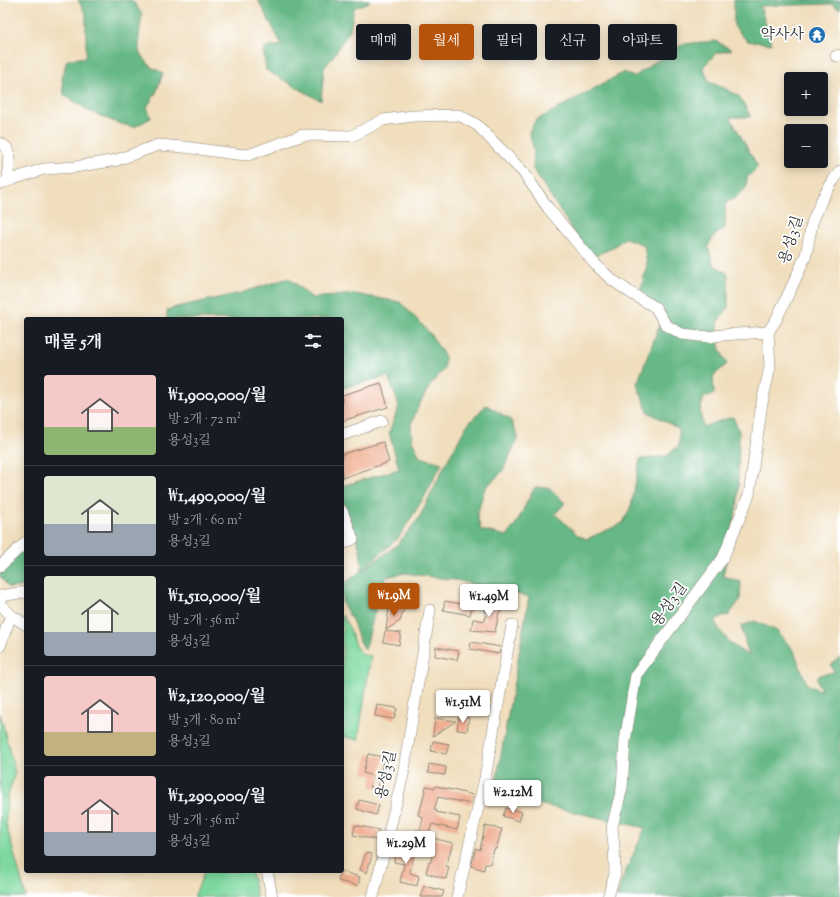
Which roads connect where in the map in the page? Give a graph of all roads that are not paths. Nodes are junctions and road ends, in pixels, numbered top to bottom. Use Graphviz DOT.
graph roads {
  1 [pos="0,143"];
  2 [pos="840,171"];
  3 [pos="4,182"];
  4 [pos="768,332"];
  5 [pos="382,421"];
  6 [pos="344,434"];
  7 [pos="344,516"];
  8 [pos="344,543"];
  9 [pos="24,544"];
  10 [pos="0,566"];
  11 [pos="24,592"];
  12 [pos="0,596"];
  13 [pos="0,604"];
  14 [pos="430,610"];
  15 [pos="11,615"];
  16 [pos="24,624"];
  17 [pos="512,626"];
  18 [pos="0,646"];
  19 [pos="267,873"];
  20 [pos="272,897"];
  21 [pos="373,897"];
  22 [pos="457,897"];
  23 [pos="608,897"];
  1 -- 3 [label="street"];
  2 -- 4 [label="street, 용성3길"];
  3 -- 4 [label="street"];
  4 -- 23 [label="street, 용성3길"];
  5 -- 6 [label="street"];
  7 -- 8 [label="street"];
  9 -- 10 [label="street"];
  11 -- 12 [label="street"];
  13 -- 15 [label="street"];
  14 -- 21 [label="street, 용성3길"];
  15 -- 16 [label="street"];
  15 -- 18 [label="street"];
  17 -- 22 [label="street"];
  19 -- 20 [label="street"];
}
